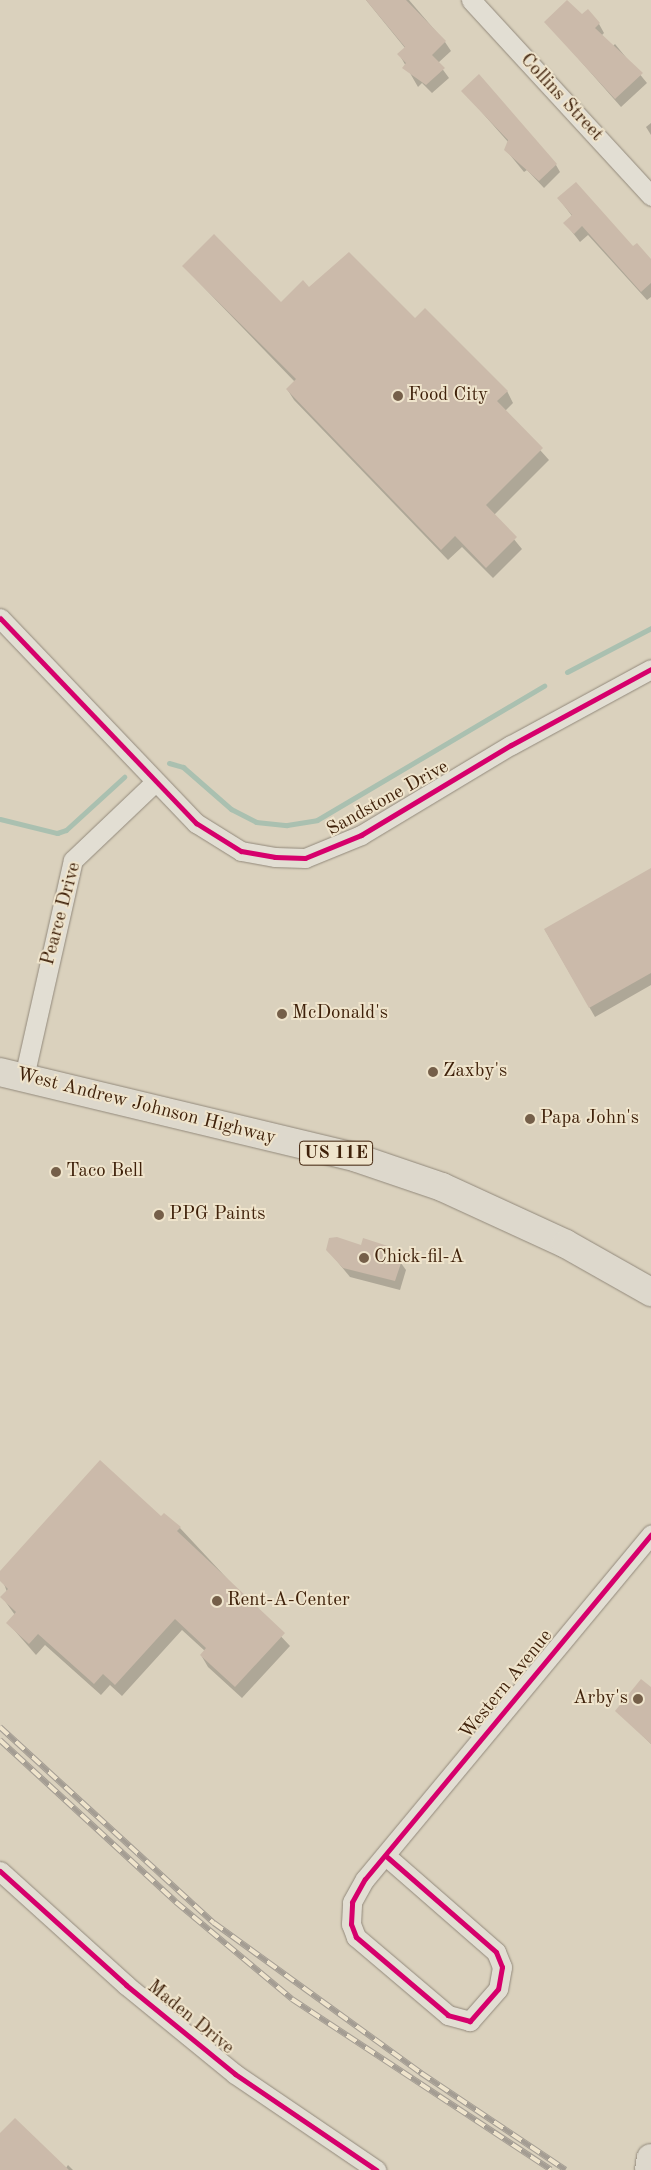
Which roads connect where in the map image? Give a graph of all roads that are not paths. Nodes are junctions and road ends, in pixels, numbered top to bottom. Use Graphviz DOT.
graph roads {
  1 [pos="471,0"];
  2 [pos="651,196"];
  3 [pos="0,618"];
  4 [pos="651,669"];
  5 [pos="154,782"];
  6 [pos="12,1074"];
  7 [pos="651,1292"];
  8 [pos="651,1534"];
  9 [pos="386,1856"];
  10 [pos="0,1871"];
  11 [pos="651,2158"];
  12 [pos="376,2170"];
  13 [pos="649,2170"];
  1 -- 2 [label="street, Collins Street"];
  3 -- 5 [label="street, Sandstone Drive"];
  4 -- 5 [label="street, Sandstone Drive"];
  5 -- 6 [label="street, Pearce Drive"];
  6 -- 7 [label="main road, West Andrew Johnson Highway / US 11E"];
  8 -- 9 [label="street, Western Avenue"];
  9 -- 9 [label="street, Western Avenue"];
  10 -- 12 [label="street, Maden Drive"];
  11 -- 13 [label="main road"];
}
